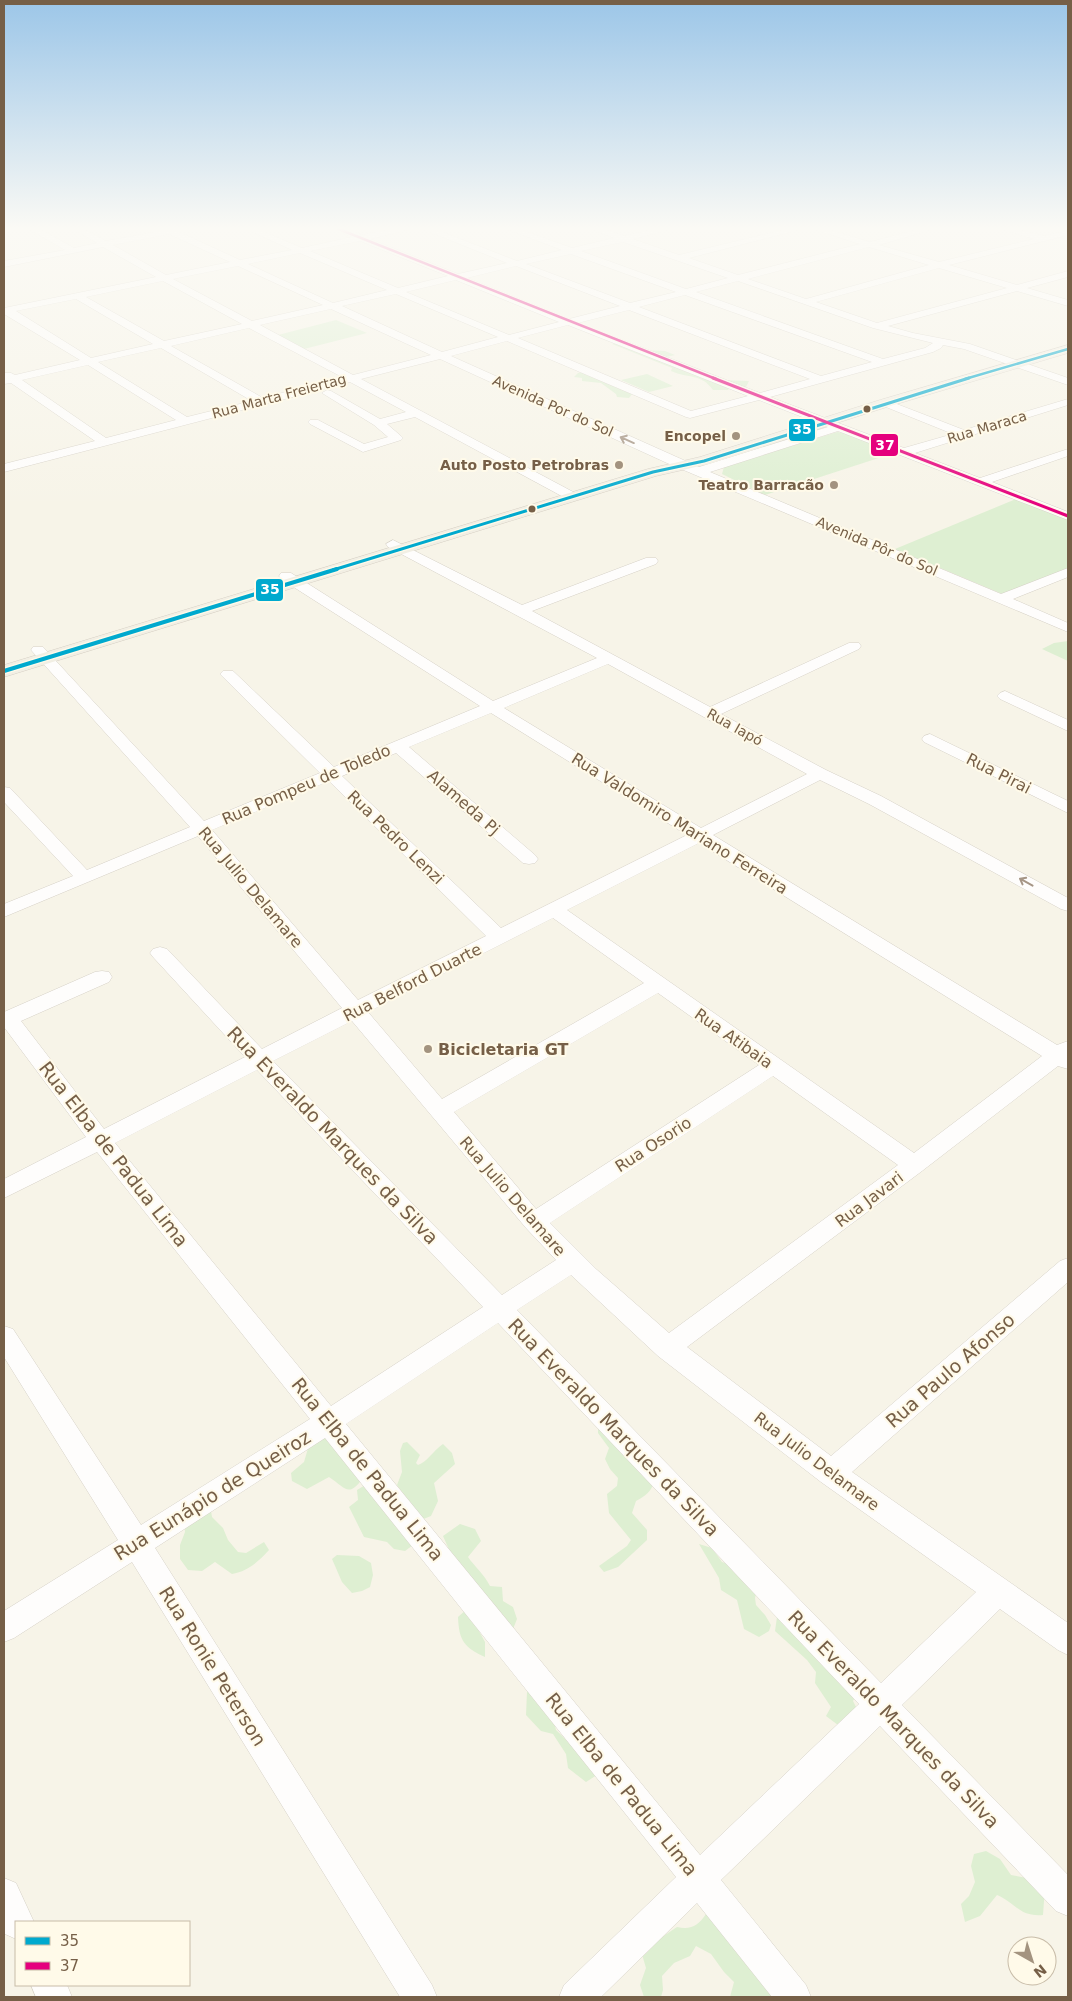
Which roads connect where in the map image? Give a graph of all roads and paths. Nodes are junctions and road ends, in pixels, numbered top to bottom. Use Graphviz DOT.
graph roads {
  1 [pos="22,321"];
  2 [pos="121,321"];
  3 [pos="247,321"];
  4 [pos="264,321"];
  5 [pos="356,321"];
  6 [pos="362,321"];
  7 [pos="466,321"];
  8 [pos="671,321"];
  9 [pos="768,321"];
  10 [pos="862,321"];
  11 [pos="893,321"];
  12 [pos="568,322"];
  13 [pos="252,324"];
  14 [pos="876,326"];
  15 [pos="505,338"];
  16 [pos="939,341"];
  17 [pos="1068,344"];
  18 [pos="161,345"];
  19 [pos="1068,349"];
  20 [pos="440,355"];
  21 [pos="429,358"];
  22 [pos="88,361"];
  23 [pos="881,362"];
  24 [pos="1014,363"];
  25 [pos="7,378"];
  26 [pos="350,378"];
  27 [pos="819,379"];
  28 [pos="1068,382"];
  29 [pos="327,393"];
  30 [pos="758,396"];
  31 [pos="261,401"];
  32 [pos="1068,402"];
  33 [pos="885,403"];
  34 [pos="416,413"];
  35 [pos="185,421"];
  36 [pos="314,422"];
  37 [pos="828,423"];
  38 [pos="378,424"];
  39 [pos="964,434"];
  40 [pos="104,442"];
  41 [pos="905,452"];
  42 [pos="1068,452"];
  43 [pos="4,455"];
  44 [pos="666,464"];
  45 [pos="17,465"];
  46 [pos="4,468"];
  47 [pos="980,482"];
  48 [pos="569,495"];
  49 [pos="1065,512"];
  50 [pos="397,546"];
  51 [pos="651,561"];
  52 [pos="1068,572"];
  53 [pos="290,578"];
  54 [pos="1000,598"];
  55 [pos="521,610"];
  56 [pos="1068,628"];
  57 [pos="854,646"];
  58 [pos="42,654"];
  59 [pos="609,658"];
  60 [pos="4,661"];
  61 [pos="4,671"];
  62 [pos="228,674"];
  63 [pos="1005,696"];
  64 [pos="492,707"];
  65 [pos="710,713"];
  66 [pos="1068,726"];
  67 [pos="930,739"];
  68 [pos="398,746"];
  69 [pos="330,775"];
  70 [pos="815,776"];
  71 [pos="4,792"];
  72 [pos="1068,808"];
  73 [pos="202,828"];
  74 [pos="700,836"];
  75 [pos="529,859"];
  76 [pos="84,877"];
  77 [pos="1068,905"];
  78 [pos="4,910"];
  79 [pos="554,910"];
  80 [pos="1068,920"];
  81 [pos="499,937"];
  82 [pos="160,953"];
  83 [pos="102,977"];
  84 [pos="658,984"];
  85 [pos="356,1011"];
  86 [pos="6,1019"];
  87 [pos="1064,1055"];
  88 [pos="260,1060"];
  89 [pos="773,1066"];
  90 [pos="439,1111"];
  91 [pos="100,1140"];
  92 [pos="914,1165"];
  93 [pos="4,1190"];
  94 [pos="534,1222"];
  95 [pos="571,1262"];
  96 [pos="1068,1268"];
  97 [pos="500,1309"];
  98 [pos="4,1336"];
  99 [pos="667,1348"];
  100 [pos="329,1421"];
  101 [pos="831,1473"];
  102 [pos="136,1543"];
  103 [pos="998,1591"];
  104 [pos="4,1628"];
  105 [pos="1068,1640"];
  106 [pos="880,1704"];
  107 [pos="698,1879"];
  108 [pos="4,1895"];
  109 [pos="1068,1899"];
  110 [pos="17,1921"];
  111 [pos="49,1986"];
  112 [pos="55,1997"];
  113 [pos="420,1997"];
  114 [pos="576,1997"];
  115 [pos="794,1997"];
  1 -- 22 [label="street"];
  2 -- 18 [label="street"];
  3 -- 13 [label="street"];
  4 -- 13 [label="street"];
  5 -- 21 [label="street, Avenida Por do Sol"];
  6 -- 20 [label="street, Avenida Por do Sol"];
  7 -- 15 [label="street"];
  8 -- 27 [label="street"];
  9 -- 23 [label="street"];
  10 -- 14 [label="street"];
  11 -- 14 [label="street"];
  12 -- 15 [label="street, Rua Marta Freiertag"];
  12 -- 30 [label="street"];
  13 -- 18 [label="street"];
  13 -- 26 [label="street"];
  14 -- 16 [label="street"];
  15 -- 20 [label="street, Rua Marta Freiertag"];
  15 -- 30 [label="street"];
  16 -- 23 [label="street"];
  16 -- 24 [label="street"];
  17 -- 24 [label="main road"];
  18 -- 22 [label="street"];
  18 -- 31 [label="street"];
  19 -- 24 [label="main road"];
  20 -- 21 [label="street, Rua Marta Freiertag"];
  44 -- 20 [label="street, Avenida Por do Sol, one-way"];
  21 -- 26 [label="street, Rua Marta Freiertag"];
  21 -- 44 [label="street, Avenida Por do Sol"];
  22 -- 25 [label="street"];
  22 -- 35 [label="street"];
  23 -- 27 [label="street"];
  24 -- 28 [label="street"];
  24 -- 33 [label="main road"];
  24 -- 37 [label="main road"];
  25 -- 40 [label="street"];
  26 -- 31 [label="street, Rua Marta Freiertag"];
  26 -- 34 [label="street"];
  27 -- 30 [label="street"];
  29 -- 38 [label="street"];
  30 -- 37 [label="street"];
  31 -- 35 [label="street, Rua Marta Freiertag"];
  32 -- 39 [label="street, Rua Maraca"];
  33 -- 37 [label="main road"];
  33 -- 39 [label="street"];
  34 -- 38 [label="street"];
  34 -- 48 [label="street"];
  35 -- 40 [label="street, Rua Marta Freiertag"];
  36 -- 38 [label="street"];
  37 -- 41 [label="street"];
  37 -- 44 [label="main road"];
  39 -- 41 [label="street, Rua Maraca"];
  40 -- 45 [label="street, Rua Marta Freiertag"];
  41 -- 47 [label="street"];
  42 -- 47 [label="street"];
  43 -- 45 [label="street"];
  44 -- 48 [label="main road"];
  44 -- 54 [label="street, Avenida Pôr do Sol"];
  45 -- 46 [label="street, Rua Marta Freiertag"];
  47 -- 49 [label="street"];
  48 -- 50 [label="main road"];
  50 -- 53 [label="main road"];
  50 -- 55 [label="street, Rua Iapó"];
  51 -- 55 [label="street"];
  52 -- 54 [label="street"];
  53 -- 58 [label="main road"];
  53 -- 64 [label="street, Rua Valdomiro Mariano Ferreira"];
  54 -- 56 [label="street, Avenida Pôr do Sol"];
  55 -- 59 [label="street, Rua Iapó"];
  57 -- 65 [label="street"];
  58 -- 60 [label="main road"];
  58 -- 61 [label="main road"];
  58 -- 73 [label="street, Rua Julio Delamare"];
  59 -- 64 [label="street, Rua Pompeu de Toledo"];
  59 -- 65 [label="street, Rua Iapó"];
  62 -- 69 [label="street, Rua Pedro Lenzi"];
  63 -- 66 [label="street"];
  64 -- 68 [label="street, Rua Pompeu de Toledo"];
  64 -- 74 [label="street, Rua Valdomiro Mariano Ferreira"];
  65 -- 70 [label="street, Rua Iapó"];
  67 -- 72 [label="street, Rua Pirai"];
  68 -- 69 [label="street, Rua Pompeu de Toledo"];
  68 -- 75 [label="street, Alameda Pj"];
  69 -- 73 [label="street, Rua Pompeu de Toledo"];
  69 -- 81 [label="street, Rua Pedro Lenzi"];
  70 -- 74 [label="street, Rua Belford Duarte"];
  77 -- 70 [label="street, Rua Iapó, one-way"];
  70 -- 80 [label="street, Rua Iapó"];
  71 -- 76 [label="street"];
  73 -- 76 [label="street, Rua Pompeu de Toledo"];
  73 -- 85 [label="street, Rua Julio Delamare"];
  74 -- 79 [label="street, Rua Belford Duarte"];
  74 -- 87 [label="street, Rua Valdomiro Mariano Ferreira"];
  76 -- 78 [label="street, Rua Pompeu de Toledo"];
  79 -- 81 [label="street, Rua Belford Duarte"];
  79 -- 84 [label="street, Rua Atibaia"];
  81 -- 85 [label="street, Rua Belford Duarte"];
  82 -- 88 [label="street, Rua Everaldo Marques da Silva"];
  83 -- 86 [label="street, Rua Elba de Padua Lima"];
  84 -- 89 [label="street, Rua Atibaia"];
  84 -- 90 [label="street"];
  85 -- 88 [label="street, Rua Belford Duarte"];
  85 -- 90 [label="street, Rua Julio Delamare"];
  86 -- 91 [label="street, Rua Elba de Padua Lima"];
  87 -- 92 [label="street, Rua Javari"];
  88 -- 91 [label="street, Rua Belford Duarte"];
  88 -- 97 [label="street, Rua Everaldo Marques da Silva"];
  89 -- 92 [label="street, Rua Atibaia"];
  89 -- 94 [label="street, Rua Osorio"];
  90 -- 94 [label="street, Rua Julio Delamare"];
  91 -- 93 [label="street, Rua Belford Duarte"];
  91 -- 100 [label="street, Rua Elba de Padua Lima"];
  92 -- 99 [label="street, Rua Javari"];
  94 -- 95 [label="street, Rua Julio Delamare"];
  95 -- 97 [label="street, Rua Eunápio de Queiroz"];
  95 -- 99 [label="street, Rua Julio Delamare"];
  96 -- 101 [label="street, Rua Paulo Afonso"];
  97 -- 100 [label="street, Rua Eunápio de Queiroz"];
  97 -- 106 [label="street, Rua Everaldo Marques da Silva"];
  98 -- 102 [label="street, Rua Ronie Peterson"];
  99 -- 101 [label="street, Rua Julio Delamare"];
  100 -- 102 [label="street, Rua Eunápio de Queiroz"];
  100 -- 107 [label="street, Rua Elba de Padua Lima"];
  101 -- 103 [label="street, Rua Julio Delamare"];
  102 -- 104 [label="street, Rua Eunápio de Queiroz"];
  102 -- 113 [label="street, Rua Ronie Peterson"];
  103 -- 105 [label="street, Rua Julio Delamare"];
  103 -- 106 [label="street"];
  106 -- 107 [label="street"];
  106 -- 109 [label="street, Rua Everaldo Marques da Silva"];
  107 -- 114 [label="street"];
  107 -- 115 [label="street, Rua Elba de Padua Lima"];
  108 -- 110 [label="street"];
  111 -- 112 [label="street"];
}
